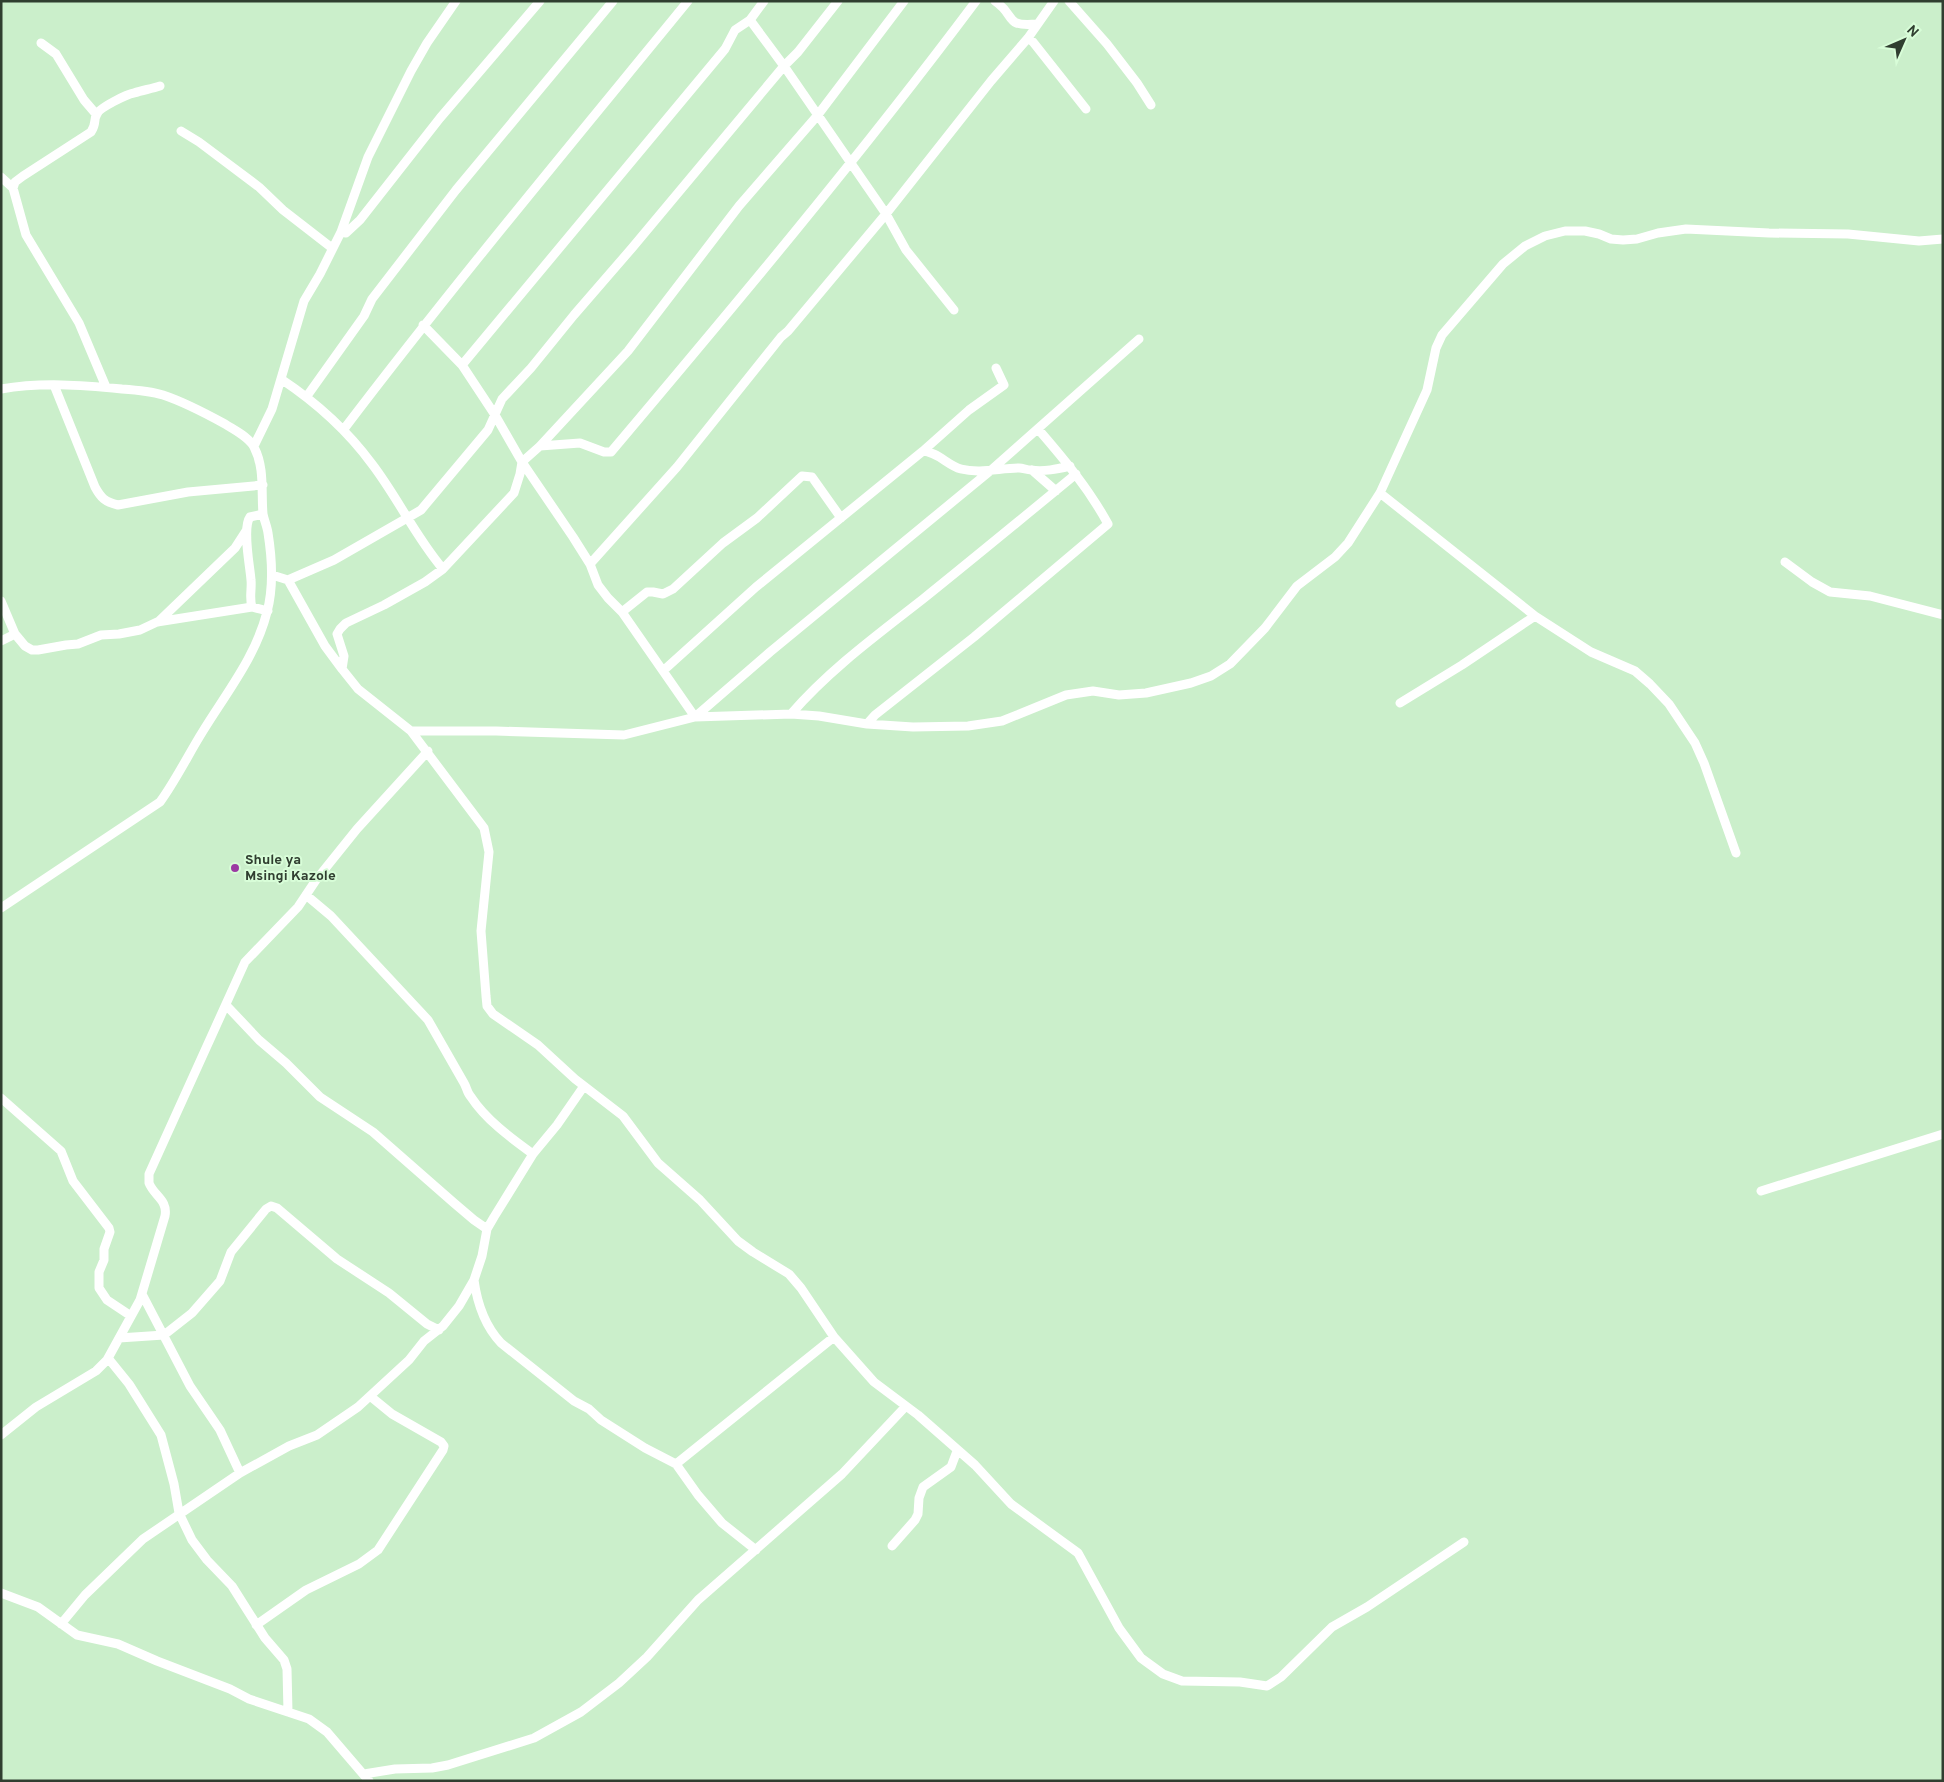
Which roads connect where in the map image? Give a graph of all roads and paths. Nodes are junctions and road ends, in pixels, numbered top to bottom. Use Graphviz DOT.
graph roads {
  1 [pos="456,1"];
  2 [pos="540,1"];
  3 [pos="614,1"];
  4 [pos="688,1"];
  5 [pos="764,1"];
  6 [pos="838,1"];
  7 [pos="904,1"];
  8 [pos="995,1"];
  9 [pos="1054,1"];
  10 [pos="1069,1"];
  11 [pos="977,2"];
  12 [pos="750,20"];
  13 [pos="1037,24"];
  14 [pos="1028,38"];
  15 [pos="41,43"];
  16 [pos="784,66"];
  17 [pos="160,86"];
  18 [pos="1151,105"];
  19 [pos="1086,109"];
  20 [pos="96,114"];
  21 [pos="817,116"];
  22 [pos="181,131"];
  23 [pos="850,164"];
  24 [pos="1,177"];
  25 [pos="13,188"];
  26 [pos="886,214"];
  27 [pos="341,232"];
  28 [pos="1943,239"];
  29 [pos="332,248"];
  30 [pos="954,310"];
  31 [pos="423,325"];
  32 [pos="1139,339"];
  33 [pos="462,366"];
  34 [pos="996,368"];
  35 [pos="281,379"];
  36 [pos="54,385"];
  37 [pos="106,387"];
  38 [pos="1,389"];
  39 [pos="306,396"];
  40 [pos="495,415"];
  41 [pos="344,429"];
  42 [pos="1038,429"];
  43 [pos="254,446"];
  44 [pos="540,446"];
  45 [pos="923,450"];
  46 [pos="522,462"];
  47 [pos="1070,466"];
  48 [pos="1032,470"];
  49 [pos="990,471"];
  50 [pos="1076,474"];
  51 [pos="263,485"];
  52 [pos="1056,491"];
  53 [pos="1380,493"];
  54 [pos="264,514"];
  55 [pos="841,518"];
  56 [pos="407,519"];
  57 [pos="246,531"];
  58 [pos="1786,562"];
  59 [pos="590,564"];
  60 [pos="443,568"];
  61 [pos="272,575"];
  62 [pos="288,580"];
  63 [pos="1,601"];
  64 [pos="252,608"];
  65 [pos="268,611"];
  66 [pos="622,612"];
  67 [pos="1943,615"];
  68 [pos="1535,616"];
  69 [pos="157,622"];
  70 [pos="15,634"];
  71 [pos="1,642"];
  72 [pos="342,669"];
  73 [pos="664,670"];
  74 [pos="1400,703"];
  75 [pos="791,714"];
  76 [pos="695,718"];
  77 [pos="867,724"];
  78 [pos="412,731"];
  79 [pos="428,751"];
  80 [pos="1736,853"];
  81 [pos="306,895"];
  82 [pos="1,908"];
  83 [pos="226,1005"];
  84 [pos="584,1086"];
  85 [pos="1,1098"];
  86 [pos="1943,1134"];
  87 [pos="533,1154"];
  88 [pos="1761,1191"];
  89 [pos="488,1229"];
  90 [pos="474,1280"];
  91 [pos="142,1294"];
  92 [pos="132,1316"];
  93 [pos="438,1330"];
  94 [pos="164,1335"];
  95 [pos="834,1337"];
  96 [pos="119,1338"];
  97 [pos="108,1358"];
  98 [pos="370,1396"];
  99 [pos="906,1406"];
  100 [pos="1,1436"];
  101 [pos="957,1451"];
  102 [pos="676,1464"];
  103 [pos="240,1473"];
  104 [pos="179,1513"];
  105 [pos="1464,1542"];
  106 [pos="892,1546"];
  107 [pos="756,1550"];
  108 [pos="1,1592"];
  109 [pos="61,1624"];
  110 [pos="256,1624"];
  111 [pos="288,1712"];
  112 [pos="367,1777"];
  1 -- 27 [label="street"];
  2 -- 27 [label="street"];
  3 -- 39 [label="street"];
  4 -- 31 [label="street"];
  5 -- 12 [label="street"];
  6 -- 16 [label="street"];
  7 -- 21 [label="street"];
  8 -- 13 [label="street"];
  9 -- 13 [label="street"];
  10 -- 18 [label="street"];
  11 -- 23 [label="street"];
  12 -- 16 [label="street"];
  12 -- 33 [label="street"];
  13 -- 14 [label="street"];
  14 -- 19 [label="street"];
  14 -- 26 [label="street"];
  15 -- 20 [label="street"];
  16 -- 21 [label="street"];
  16 -- 40 [label="street"];
  17 -- 20 [label="street"];
  20 -- 25 [label="street"];
  21 -- 23 [label="street"];
  21 -- 44 [label="street"];
  22 -- 29 [label="street"];
  23 -- 26 [label="street"];
  23 -- 44 [label="street"];
  24 -- 25 [label="street"];
  25 -- 37 [label="street"];
  26 -- 30 [label="street"];
  26 -- 59 [label="street"];
  27 -- 29 [label="street"];
  28 -- 53 [label="street"];
  29 -- 35 [label="street"];
  31 -- 33 [label="street"];
  31 -- 41 [label="street"];
  32 -- 42 [label="street"];
  33 -- 40 [label="street"];
  34 -- 45 [label="street"];
  35 -- 39 [label="street"];
  35 -- 43 [label="street"];
  36 -- 37 [label="street"];
  36 -- 38 [label="street"];
  36 -- 51 [label="street"];
  37 -- 43 [label="street"];
  39 -- 41 [label="street"];
  40 -- 46 [label="street"];
  40 -- 56 [label="street"];
  41 -- 56 [label="street"];
  42 -- 47 [label="street"];
  42 -- 49 [label="street"];
  43 -- 51 [label="street"];
  44 -- 46 [label="street"];
  45 -- 49 [label="street"];
  45 -- 55 [label="street"];
  46 -- 59 [label="street"];
  46 -- 60 [label="street"];
  47 -- 48 [label="street"];
  47 -- 50 [label="street"];
  48 -- 49 [label="street"];
  48 -- 52 [label="street"];
  49 -- 76 [label="street"];
  50 -- 52 [label="street"];
  50 -- 77 [label="street"];
  51 -- 54 [label="street"];
  52 -- 75 [label="street"];
  53 -- 68 [label="street"];
  53 -- 77 [label="street"];
  54 -- 57 [label="street"];
  54 -- 61 [label="street"];
  55 -- 66 [label="street"];
  55 -- 73 [label="street"];
  56 -- 60 [label="street"];
  56 -- 62 [label="street"];
  57 -- 64 [label="street"];
  57 -- 69 [label="street"];
  58 -- 67 [label="street"];
  59 -- 66 [label="street"];
  60 -- 72 [label="street"];
  61 -- 62 [label="street"];
  61 -- 65 [label="street"];
  62 -- 72 [label="street"];
  63 -- 70 [label="street"];
  64 -- 65 [label="street"];
  64 -- 69 [label="street"];
  65 -- 82 [label="street"];
  66 -- 73 [label="street"];
  68 -- 74 [label="street"];
  68 -- 80 [label="street"];
  69 -- 70 [label="street"];
  70 -- 71 [label="street"];
  72 -- 78 [label="street"];
  73 -- 76 [label="street"];
  75 -- 76 [label="street"];
  75 -- 77 [label="street"];
  76 -- 78 [label="street"];
  78 -- 79 [label="street"];
  79 -- 81 [label="street"];
  79 -- 84 [label="street"];
  81 -- 83 [label="street"];
  81 -- 87 [label="street"];
  83 -- 89 [label="street"];
  83 -- 91 [label="street"];
  84 -- 87 [label="street"];
  84 -- 95 [label="street"];
  85 -- 92 [label="street"];
  86 -- 88 [label="street"];
  87 -- 89 [label="street"];
  89 -- 90 [label="street"];
  90 -- 93 [label="street"];
  90 -- 102 [label="street"];
  91 -- 92 [label="street"];
  91 -- 94 [label="street"];
  92 -- 96 [label="street"];
  93 -- 94 [label="street"];
  93 -- 98 [label="street"];
  94 -- 96 [label="street"];
  94 -- 103 [label="street"];
  95 -- 99 [label="street"];
  95 -- 102 [label="street"];
  96 -- 97 [label="street"];
  97 -- 100 [label="street"];
  97 -- 104 [label="street"];
  98 -- 103 [label="street"];
  98 -- 110 [label="street"];
  99 -- 101 [label="street"];
  99 -- 107 [label="street"];
  101 -- 105 [label="street"];
  101 -- 106 [label="street"];
  102 -- 107 [label="street"];
  103 -- 104 [label="street"];
  104 -- 109 [label="street"];
  104 -- 110 [label="street"];
  107 -- 112 [label="street"];
  108 -- 109 [label="street"];
  109 -- 111 [label="street"];
  110 -- 111 [label="street"];
  111 -- 112 [label="street"];
}
